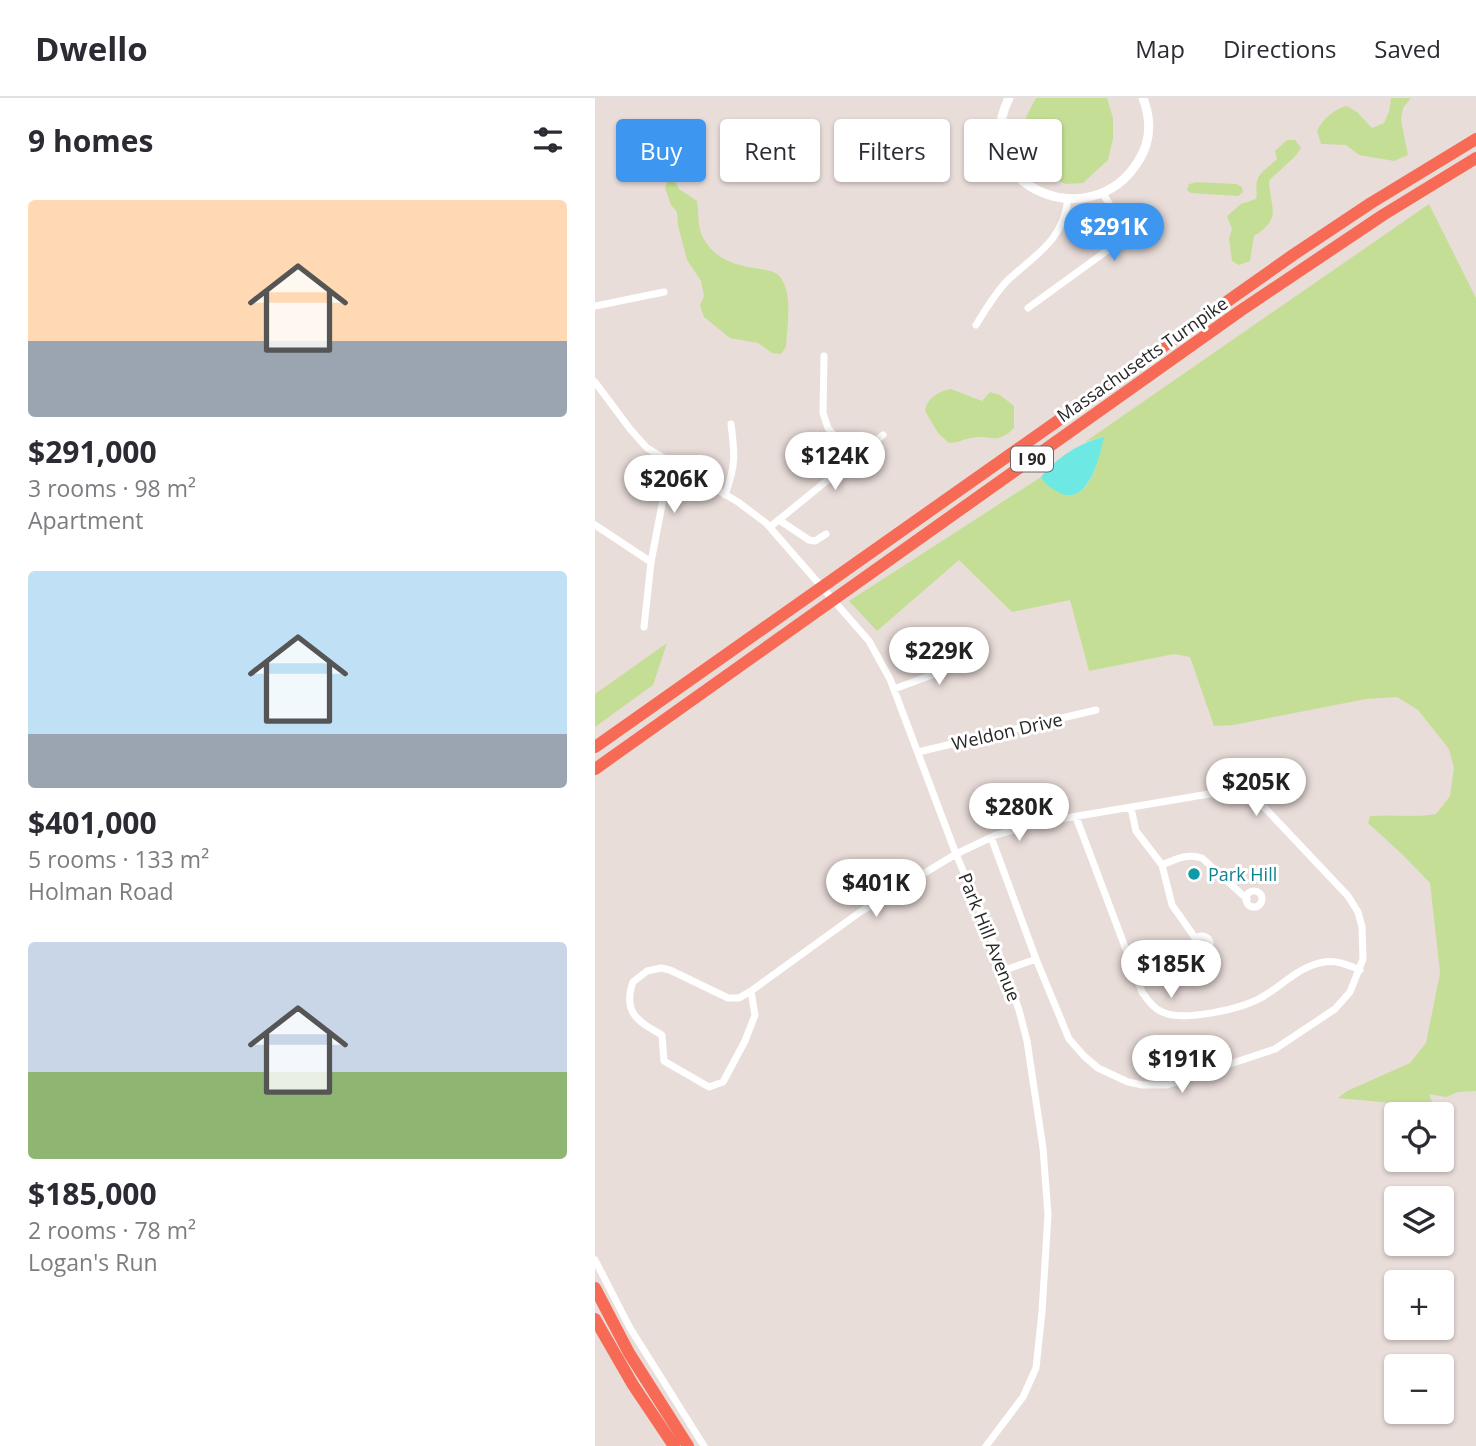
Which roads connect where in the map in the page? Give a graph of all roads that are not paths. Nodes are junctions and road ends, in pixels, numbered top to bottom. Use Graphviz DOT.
graph roads {
  1 [pos="1009,98"];
  2 [pos="1143,98"];
  3 [pos="1476,139"];
  4 [pos="1476,158"];
  5 [pos="1103,194"];
  6 [pos="1068,199"];
  7 [pos="664,292"];
  8 [pos="595,306"];
  9 [pos="1028,308"];
  10 [pos="976,325"];
  11 [pos="824,356"];
  12 [pos="595,383"];
  13 [pos="599,393"];
  14 [pos="731,424"];
  15 [pos="883,435"];
  16 [pos="853,459"];
  17 [pos="670,463"];
  18 [pos="725,495"];
  19 [pos="779,520"];
  20 [pos="595,525"];
  21 [pos="770,527"];
  22 [pos="826,534"];
  23 [pos="651,562"];
  24 [pos="644,627"];
  25 [pos="975,659"];
  26 [pos="894,689"];
  27 [pos="1096,710"];
  28 [pos="595,747"];
  29 [pos="918,752"];
  30 [pos="595,769"];
  31 [pos="1131,808"];
  32 [pos="1076,817"];
  33 [pos="991,838"];
  34 [pos="957,854"];
  35 [pos="1162,865"];
  36 [pos="1247,899"];
  37 [pos="1196,939"];
  38 [pos="1037,959"];
  39 [pos="1005,970"];
  40 [pos="1360,970"];
  41 [pos="751,991"];
  42 [pos="595,1260"];
  43 [pos="595,1288"];
  44 [pos="595,1319"];
  45 [pos="674,1446"];
  46 [pos="688,1446"];
  47 [pos="704,1446"];
  48 [pos="986,1446"];
  1 -- 6 [label="street"];
  2 -- 5 [label="street"];
  3 -- 28 [label="highway, Massachusetts Turnpike / I 90"];
  4 -- 30 [label="highway, Massachusetts Turnpike / I 90"];
  5 -- 6 [label="street"];
  5 -- 9 [label="street"];
  6 -- 10 [label="street"];
  7 -- 8 [label="street"];
  11 -- 16 [label="street"];
  12 -- 13 [label="street, Park Hill Avenue"];
  13 -- 17 [label="street, Park Hill Avenue"];
  14 -- 18 [label="street"];
  15 -- 16 [label="street"];
  16 -- 19 [label="street"];
  17 -- 18 [label="street, Park Hill Avenue"];
  17 -- 23 [label="street"];
  18 -- 21 [label="street, Park Hill Avenue"];
  19 -- 21 [label="street"];
  19 -- 22 [label="street"];
  20 -- 23 [label="street"];
  21 -- 26 [label="street, Park Hill Avenue"];
  23 -- 24 [label="street"];
  25 -- 26 [label="street"];
  26 -- 29 [label="street, Park Hill Avenue"];
  27 -- 29 [label="street, Weldon Drive"];
  29 -- 34 [label="street, Park Hill Avenue"];
  31 -- 32 [label="street"];
  31 -- 35 [label="street"];
  31 -- 40 [label="street"];
  32 -- 33 [label="street"];
  32 -- 40 [label="street"];
  33 -- 34 [label="street"];
  33 -- 38 [label="street"];
  34 -- 39 [label="street, Park Hill Avenue"];
  34 -- 41 [label="street"];
  35 -- 36 [label="street"];
  35 -- 37 [label="street"];
  38 -- 39 [label="street"];
  38 -- 40 [label="street"];
  39 -- 48 [label="street, Park Hill Avenue"];
  41 -- 41 [label="street"];
  42 -- 47 [label="street"];
  43 -- 46 [label="highway"];
  44 -- 45 [label="highway"];
}
